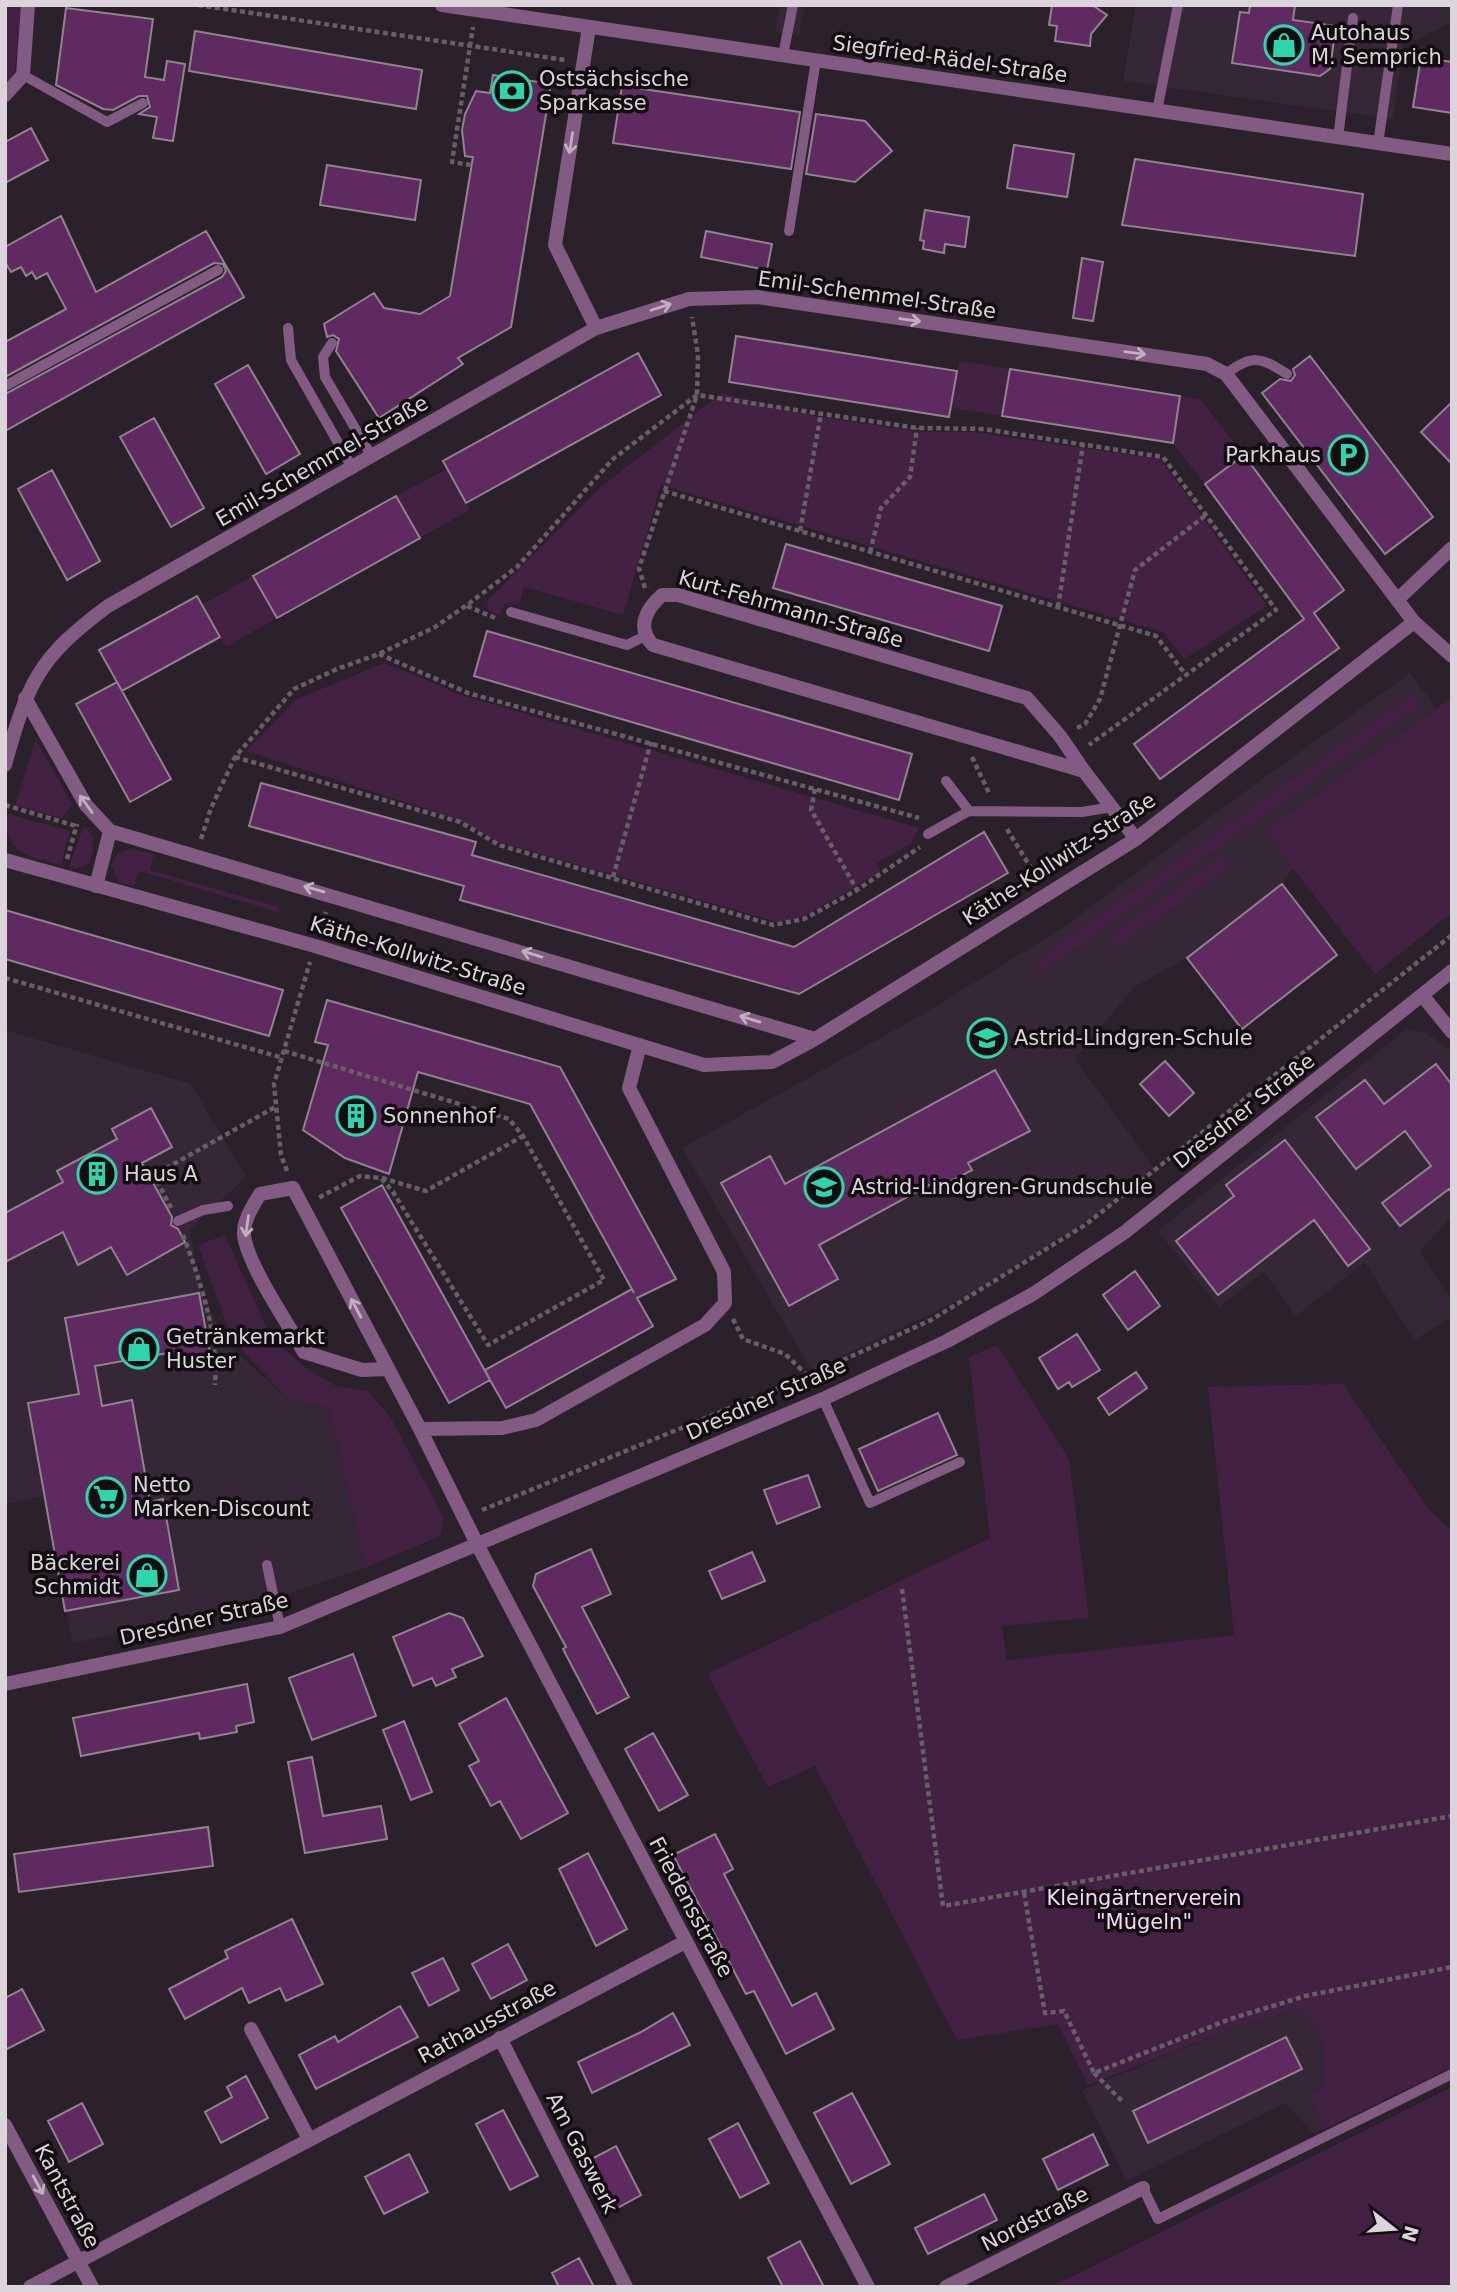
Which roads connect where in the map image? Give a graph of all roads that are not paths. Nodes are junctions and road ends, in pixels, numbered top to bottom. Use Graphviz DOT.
graph roads {
  1 [pos="28,5"];
  2 [pos="442,5"];
  3 [pos="793,5"];
  4 [pos="1178,5"];
  5 [pos="1398,5"];
  6 [pos="1353,18"];
  7 [pos="589,27"];
  8 [pos="783,55"];
  9 [pos="816,60"];
  10 [pos="23,75"];
  11 [pos="5,96"];
  12 [pos="143,103"];
  13 [pos="1157,111"];
  14 [pos="1338,138"];
  15 [pos="1378,144"];
  16 [pos="1452,155"];
  17 [pos="789,231"];
  18 [pos="218,270"];
  19 [pos="288,328"];
  20 [pos="596,328"];
  21 [pos="332,343"];
  22 [pos="1226,374"];
  23 [pos="1287,374"];
  24 [pos="5,386"];
  25 [pos="372,457"];
  26 [pos="353,469"];
  27 [pos="1452,548"];
  28 [pos="1397,600"];
  29 [pos="511,612"];
  30 [pos="1414,622"];
  31 [pos="645,636"];
  32 [pos="1452,656"];
  33 [pos="25,698"];
  34 [pos="11,718"];
  35 [pos="5,765"];
  36 [pos="1084,771"];
  37 [pos="946,782"];
  38 [pos="1112,807"];
  39 [pos="969,811"];
  40 [pos="110,831"];
  41 [pos="928,834"];
  42 [pos="1136,839"];
  43 [pos="5,860"];
  44 [pos="96,886"];
  45 [pos="1452,971"];
  46 [pos="1422,995"];
  47 [pos="1452,1032"];
  48 [pos="815,1039"];
  49 [pos="640,1045"];
  50 [pos="228,1206"];
  51 [pos="178,1221"];
  52 [pos="388,1368"];
  53 [pos="823,1399"];
  54 [pos="420,1429"];
  55 [pos="960,1462"];
  56 [pos="478,1546"];
  57 [pos="267,1565"];
  58 [pos="280,1627"];
  59 [pos="5,1684"];
  60 [pos="685,1942"];
  61 [pos="251,2029"];
  62 [pos="500,2038"];
  63 [pos="1452,2074"];
  64 [pos="5,2125"];
  65 [pos="309,2138"];
  66 [pos="1143,2188"];
  67 [pos="79,2262"];
  68 [pos="30,2287"];
  69 [pos="92,2287"];
  70 [pos="626,2287"];
  71 [pos="868,2287"];
  72 [pos="946,2287"];
  1 -- 10 [label="street"];
  2 -- 7 [label="street, Siegfried-Rädel-Straße"];
  3 -- 8 [label="lane"];
  4 -- 13 [label="lane"];
  5 -- 15 [label="lane"];
  6 -- 14 [label="lane"];
  7 -- 8 [label="street, Siegfried-Rädel-Straße"];
  7 -- 20 [label="street, one-way"];
  8 -- 9 [label="street, Siegfried-Rädel-Straße"];
  9 -- 13 [label="street, Siegfried-Rädel-Straße"];
  9 -- 17 [label="lane"];
  10 -- 11 [label="street"];
  10 -- 12 [label="lane"];
  13 -- 14 [label="street, Siegfried-Rädel-Straße"];
  14 -- 15 [label="street, Siegfried-Rädel-Straße"];
  15 -- 16 [label="street, Siegfried-Rädel-Straße"];
  18 -- 24 [label="lane"];
  19 -- 26 [label="lane"];
  20 -- 22 [label="street, Emil-Schemmel-Straße, one-way"];
  20 -- 25 [label="street, Emil-Schemmel-Straße"];
  21 -- 25 [label="lane"];
  22 -- 23 [label="lane"];
  22 -- 28 [label="street"];
  25 -- 26 [label="street, Emil-Schemmel-Straße"];
  26 -- 33 [label="street, Emil-Schemmel-Straße"];
  27 -- 28 [label="street"];
  28 -- 30 [label="street"];
  29 -- 31 [label="lane"];
  30 -- 32 [label="street"];
  30 -- 42 [label="street, Käthe-Kollwitz-Straße"];
  31 -- 36 [label="street"];
  31 -- 36 [label="street, Kurt-Fehrmann-Straße"];
  33 -- 34 [label="street, Emil-Schemmel-Straße"];
  40 -- 33 [label="street, one-way"];
  34 -- 35 [label="street, Emil-Schemmel-Straße"];
  36 -- 38 [label="street, Kurt-Fehrmann-Straße"];
  37 -- 39 [label="lane"];
  38 -- 39 [label="lane"];
  38 -- 42 [label="street, Kurt-Fehrmann-Straße"];
  39 -- 41 [label="lane"];
  40 -- 44 [label="street"];
  48 -- 40 [label="street, Käthe-Kollwitz-Straße, one-way"];
  42 -- 48 [label="street, Käthe-Kollwitz-Straße"];
  43 -- 44 [label="street, Käthe-Kollwitz-Straße"];
  44 -- 49 [label="street, Käthe-Kollwitz-Straße"];
  45 -- 46 [label="street, Dresdner Straße"];
  46 -- 47 [label="street"];
  46 -- 53 [label="street, Dresdner Straße"];
  48 -- 49 [label="street, Käthe-Kollwitz-Straße"];
  49 -- 54 [label="street"];
  50 -- 51 [label="lane"];
  52 -- 52 [label="street, Friedensstraße, one-way"];
  52 -- 54 [label="street, Friedensstraße"];
  53 -- 55 [label="lane"];
  53 -- 56 [label="street, Dresdner Straße"];
  54 -- 56 [label="street, Friedensstraße"];
  56 -- 58 [label="street, Dresdner Straße"];
  56 -- 60 [label="street, Friedensstraße"];
  57 -- 58 [label="lane"];
  58 -- 59 [label="street, Dresdner Straße"];
  60 -- 62 [label="street, Rathausstraße"];
  60 -- 71 [label="street, Friedensstraße"];
  61 -- 65 [label="street"];
  62 -- 65 [label="street, Rathausstraße"];
  62 -- 70 [label="street, Am Gaswerk"];
  63 -- 66 [label="lane"];
  64 -- 67 [label="street, Kantstraße, one-way"];
  65 -- 67 [label="street, Rathausstraße"];
  66 -- 72 [label="street, Nordstraße"];
  67 -- 68 [label="street, Rathausstraße"];
  67 -- 69 [label="street, Kantstraße"];
}
